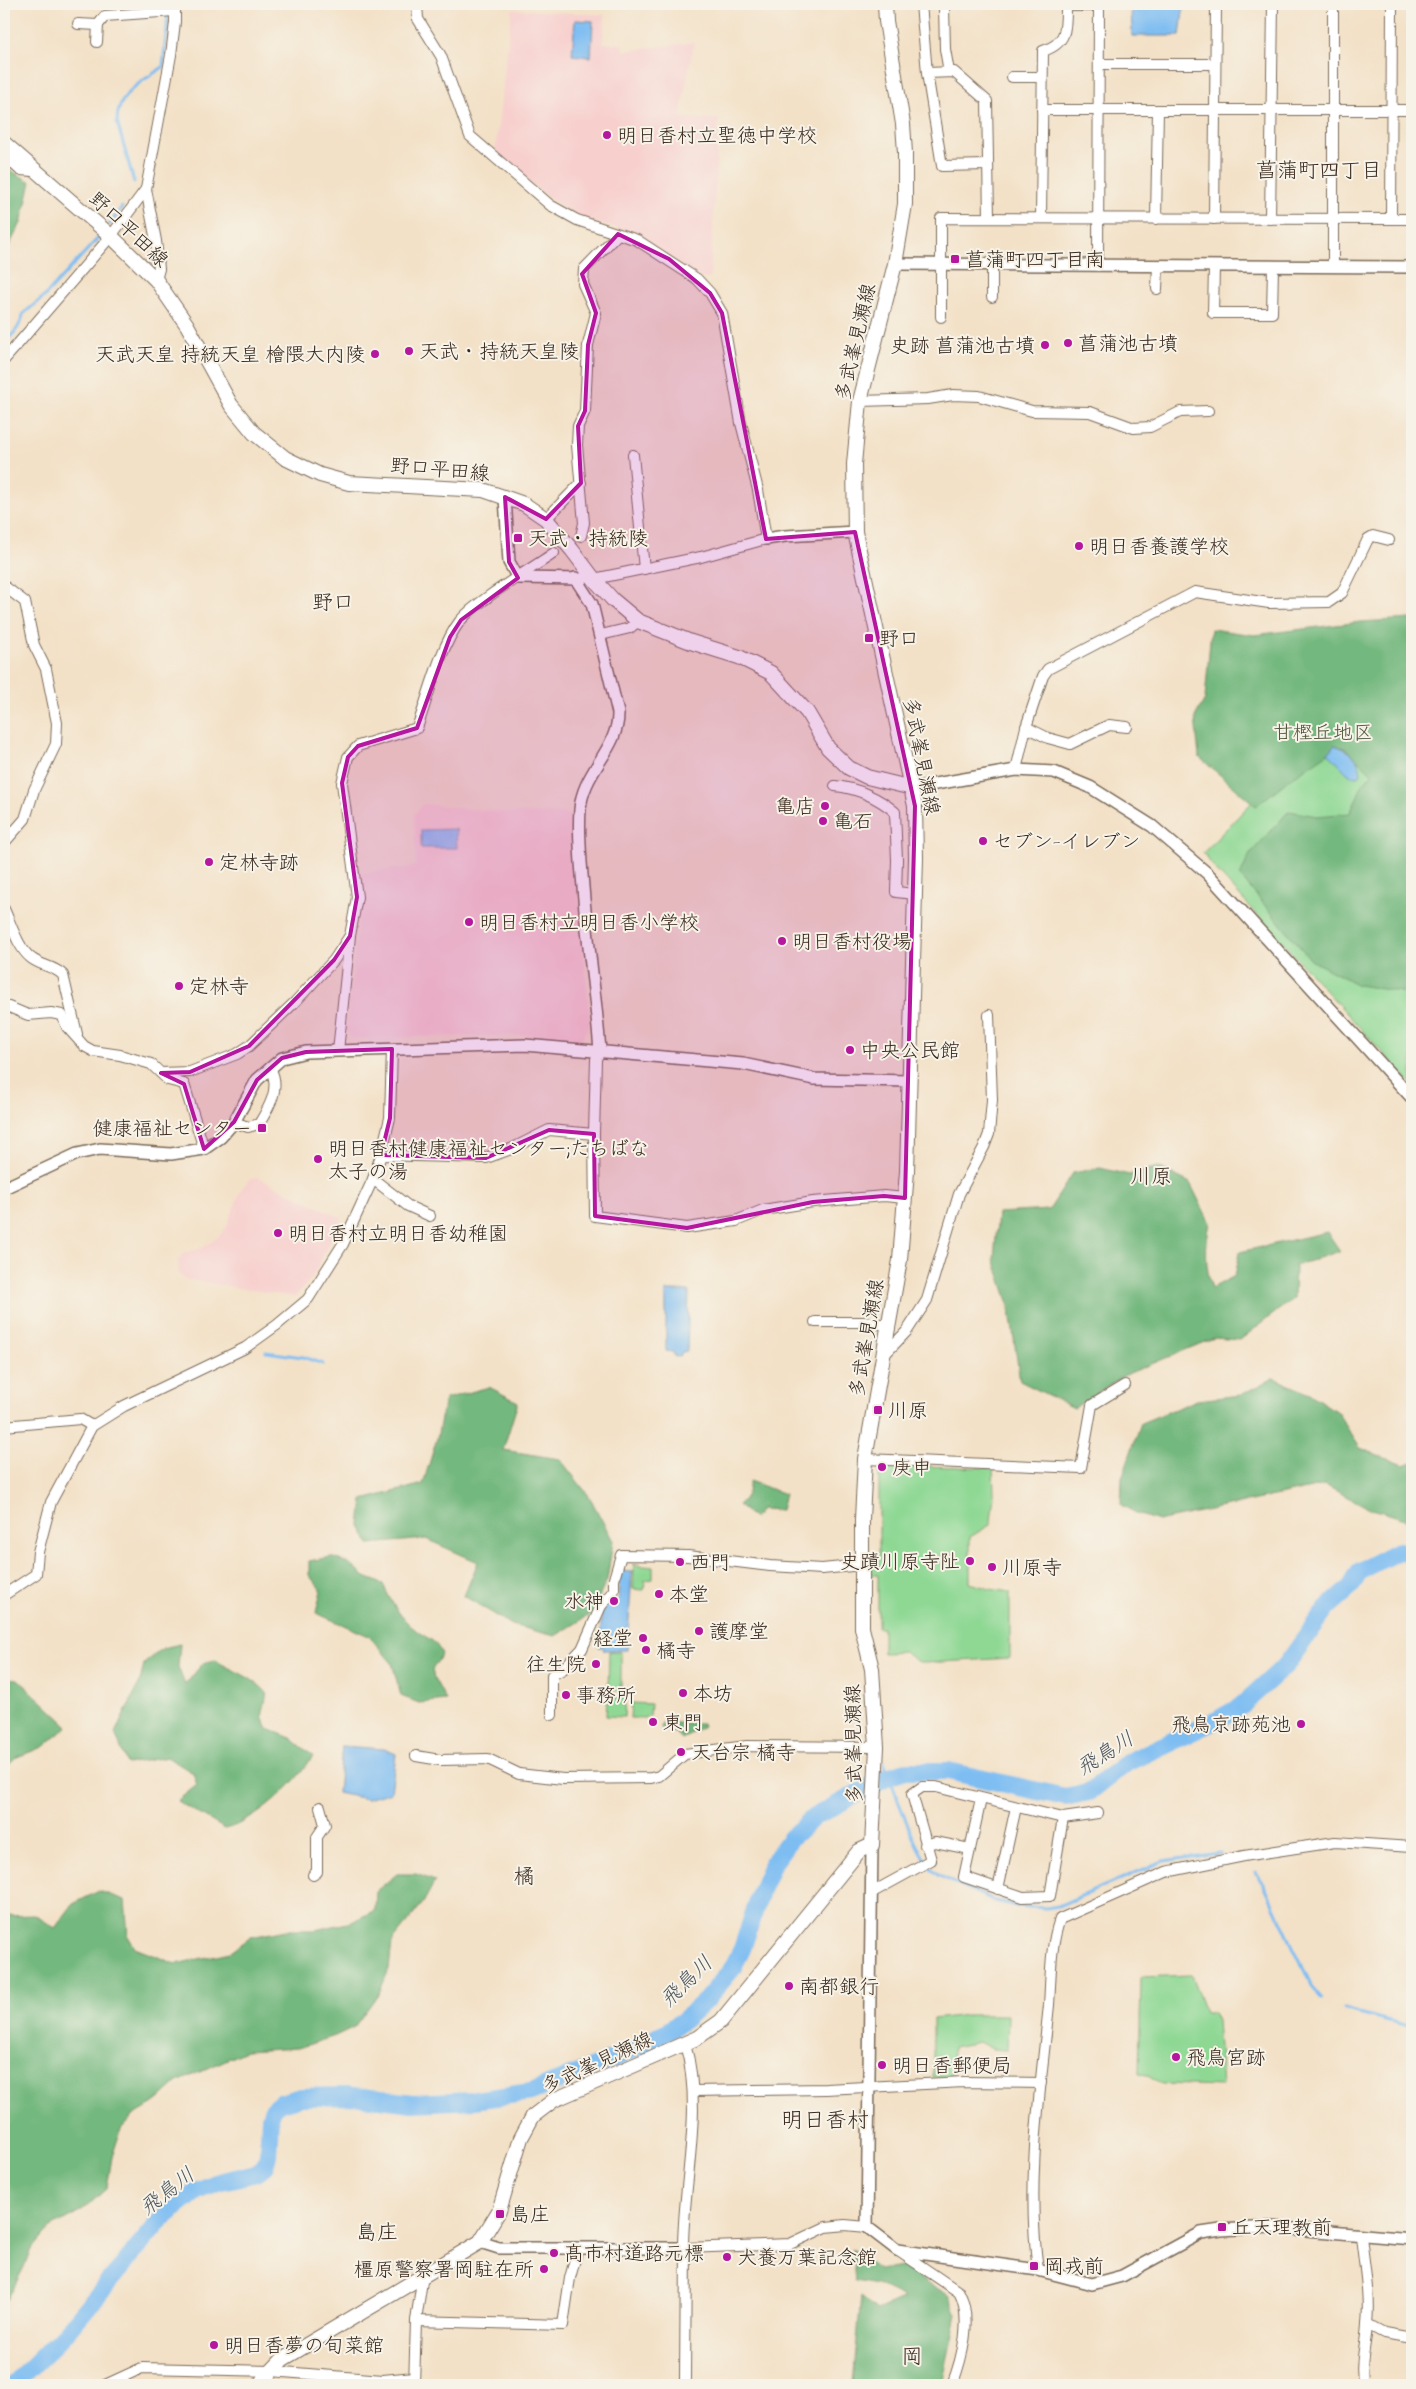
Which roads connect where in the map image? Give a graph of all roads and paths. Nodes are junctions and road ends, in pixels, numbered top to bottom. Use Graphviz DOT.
graph roads {
  1 [pos="416,4"];
  2 [pos="885,4"];
  3 [pos="921,4"];
  4 [pos="1216,4"];
  5 [pos="1274,4"];
  6 [pos="1333,4"];
  7 [pos="1392,4"];
  8 [pos="1099,5"];
  9 [pos="944,7"];
  10 [pos="172,9"];
  11 [pos="78,24"];
  12 [pos="98,25"];
  13 [pos="97,42"];
  14 [pos="1099,64"];
  15 [pos="1215,64"];
  16 [pos="949,72"];
  17 [pos="927,74"];
  18 [pos="1012,77"];
  19 [pos="1042,77"];
  20 [pos="1272,109"];
  21 [pos="1042,110"];
  22 [pos="1099,110"];
  23 [pos="1158,110"];
  24 [pos="1215,110"];
  25 [pos="1333,110"];
  26 [pos="1391,110"];
  27 [pos="1412,110"];
  28 [pos="4,143"];
  29 [pos="4,155"];
  30 [pos="988,164"];
  31 [pos="34,170"];
  32 [pos="146,189"];
  33 [pos="989,218"];
  34 [pos="1041,218"];
  35 [pos="1098,218"];
  36 [pos="1412,218"];
  37 [pos="1156,219"];
  38 [pos="1270,219"];
  39 [pos="1333,219"];
  40 [pos="1390,219"];
  41 [pos="1214,220"];
  42 [pos="618,234"];
  43 [pos="111,236"];
  44 [pos="895,264"];
  45 [pos="941,265"];
  46 [pos="992,265"];
  47 [pos="1098,266"];
  48 [pos="1158,266"];
  49 [pos="1214,267"];
  50 [pos="1273,267"];
  51 [pos="1333,267"];
  52 [pos="1412,267"];
  53 [pos="156,280"];
  54 [pos="1157,289"];
  55 [pos="992,297"];
  56 [pos="941,316"];
  57 [pos="4,360"];
  58 [pos="860,401"];
  59 [pos="1208,412"];
  60 [pos="633,455"];
  61 [pos="581,483"];
  62 [pos="505,496"];
  63 [pos="546,520"];
  64 [pos="855,532"];
  65 [pos="581,536"];
  66 [pos="766,539"];
  67 [pos="1389,540"];
  68 [pos="554,553"];
  69 [pos="644,570"];
  70 [pos="518,578"];
  71 [pos="575,578"];
  72 [pos="594,579"];
  73 [pos="4,586"];
  74 [pos="638,620"];
  75 [pos="601,635"];
  76 [pos="1026,727"];
  77 [pos="1127,727"];
  78 [pos="1016,770"];
  79 [pos="835,786"];
  80 [pos="912,788"];
  81 [pos="4,843"];
  82 [pos="915,894"];
  83 [pos="4,909"];
  84 [pos="350,936"];
  85 [pos="4,1005"];
  86 [pos="989,1014"];
  87 [pos="78,1037"];
  88 [pos="392,1049"];
  89 [pos="338,1051"];
  90 [pos="600,1051"];
  91 [pos="270,1068"];
  92 [pos="161,1073"];
  93 [pos="909,1081"];
  94 [pos="1412,1098"];
  95 [pos="234,1122"];
  96 [pos="594,1134"];
  97 [pos="204,1149"];
  98 [pos="381,1155"];
  99 [pos="373,1179"];
  100 [pos="4,1188"];
  101 [pos="905,1198"];
  102 [pos="430,1216"];
  103 [pos="815,1322"];
  104 [pos="888,1325"];
  105 [pos="883,1356"];
  106 [pos="1125,1385"];
  107 [pos="4,1426"];
  108 [pos="92,1426"];
  109 [pos="865,1459"];
  110 [pos="862,1566"];
  111 [pos="4,1595"];
  112 [pos="552,1715"];
  113 [pos="877,1747"];
  114 [pos="416,1756"];
  115 [pos="981,1799"];
  116 [pos="320,1807"];
  117 [pos="1016,1807"];
  118 [pos="1098,1814"];
  119 [pos="1063,1818"];
  120 [pos="872,1845"];
  121 [pos="926,1845"];
  122 [pos="1412,1847"];
  123 [pos="970,1848"];
  124 [pos="313,1875"];
  125 [pos="998,1889"];
  126 [pos="871,1892"];
  127 [pos="684,2044"];
  128 [pos="1041,2084"];
  129 [pos="868,2086"];
  130 [pos="693,2091"];
  131 [pos="867,2227"];
  132 [pos="1361,2236"];
  133 [pos="1412,2239"];
  134 [pos="480,2242"];
  135 [pos="578,2248"];
  136 [pos="684,2248"];
  137 [pos="896,2250"];
  138 [pos="1038,2270"];
  139 [pos="422,2274"];
  140 [pos="416,2321"];
  141 [pos="1367,2324"];
  142 [pos="1412,2338"];
  143 [pos="271,2371"];
  144 [pos="414,2381"];
  145 [pos="105,2385"];
  146 [pos="261,2385"];
  147 [pos="687,2385"];
  148 [pos="952,2385"];
  149 [pos="1364,2385"];
  1 -- 42 [label="street"];
  2 -- 44 [label="main road, 多武峯見瀬線"];
  3 -- 17 [label="street"];
  4 -- 15 [label="street"];
  5 -- 20 [label="street"];
  6 -- 25 [label="street"];
  7 -- 26 [label="street"];
  8 -- 14 [label="street"];
  8 -- 19 [label="street"];
  9 -- 16 [label="street"];
  10 -- 12 [label="street"];
  10 -- 32 [label="street"];
  11 -- 12 [label="street"];
  12 -- 13 [label="street"];
  14 -- 15 [label="street"];
  14 -- 22 [label="street"];
  15 -- 24 [label="street"];
  16 -- 17 [label="street"];
  16 -- 30 [label="street"];
  17 -- 30 [label="street"];
  18 -- 19 [label="street"];
  19 -- 21 [label="street"];
  20 -- 24 [label="street"];
  20 -- 25 [label="street"];
  20 -- 38 [label="street"];
  21 -- 22 [label="street"];
  21 -- 34 [label="street"];
  22 -- 23 [label="street"];
  22 -- 35 [label="street"];
  23 -- 24 [label="street"];
  23 -- 37 [label="street"];
  24 -- 41 [label="street"];
  25 -- 26 [label="street"];
  25 -- 39 [label="street"];
  26 -- 27 [label="street"];
  26 -- 40 [label="street"];
  28 -- 31 [label="main road, 野口平田線"];
  29 -- 31 [label="street"];
  30 -- 33 [label="street"];
  31 -- 43 [label="main road, 野口平田線"];
  32 -- 43 [label="street"];
  32 -- 53 [label="street"];
  33 -- 34 [label="street"];
  33 -- 45 [label="street"];
  34 -- 35 [label="street"];
  35 -- 37 [label="street"];
  35 -- 47 [label="street"];
  36 -- 40 [label="street"];
  37 -- 41 [label="street"];
  38 -- 39 [label="street"];
  38 -- 41 [label="street"];
  39 -- 40 [label="street"];
  39 -- 51 [label="street"];
  42 -- 61 [label="street"];
  42 -- 66 [label="street"];
  43 -- 53 [label="main road, 野口平田線"];
  43 -- 57 [label="street"];
  44 -- 45 [label="street"];
  44 -- 58 [label="main road, 多武峯見瀬線"];
  45 -- 46 [label="street"];
  45 -- 56 [label="street"];
  46 -- 47 [label="street"];
  46 -- 55 [label="street"];
  47 -- 48 [label="street"];
  48 -- 49 [label="street"];
  48 -- 54 [label="street"];
  49 -- 50 [label="street"];
  49 -- 50 [label="street"];
  50 -- 51 [label="street"];
  51 -- 52 [label="street"];
  53 -- 62 [label="main road, 野口平田線"];
  58 -- 59 [label="street"];
  58 -- 64 [label="main road, 多武峯見瀬線"];
  60 -- 69 [label="street"];
  61 -- 63 [label="street"];
  61 -- 65 [label="street"];
  62 -- 63 [label="main road, 野口平田線"];
  62 -- 70 [label="street"];
  63 -- 72 [label="main road, 野口平田線"];
  64 -- 66 [label="street"];
  64 -- 80 [label="main road, 多武峯見瀬線"];
  66 -- 69 [label="street"];
  67 -- 76 [label="street"];
  68 -- 70 [label="street"];
  69 -- 72 [label="street"];
  70 -- 71 [label="street"];
  70 -- 84 [label="street"];
  71 -- 72 [label="street"];
  71 -- 75 [label="street"];
  72 -- 74 [label="main road, 野口平田線"];
  73 -- 81 [label="street"];
  74 -- 75 [label="street"];
  74 -- 80 [label="main road, 野口平田線"];
  75 -- 90 [label="street"];
  76 -- 77 [label="street"];
  76 -- 78 [label="street"];
  78 -- 80 [label="street"];
  78 -- 94 [label="street"];
  79 -- 82 [label="street"];
  80 -- 82 [label="main road, 多武峯見瀬線"];
  82 -- 93 [label="main road, 多武峯見瀬線"];
  83 -- 87 [label="street"];
  84 -- 89 [label="street"];
  84 -- 92 [label="street"];
  85 -- 87 [label="street"];
  86 -- 105 [label="street"];
  87 -- 92 [label="street"];
  88 -- 89 [label="street"];
  88 -- 90 [label="street"];
  88 -- 98 [label="street"];
  89 -- 91 [label="street"];
  90 -- 93 [label="street"];
  90 -- 96 [label="street"];
  91 -- 95 [label="street"];
  91 -- 95 [label="street"];
  92 -- 97 [label="street"];
  93 -- 101 [label="main road, 多武峯見瀬線"];
  95 -- 97 [label="street"];
  96 -- 98 [label="street"];
  96 -- 101 [label="street"];
  97 -- 100 [label="street"];
  98 -- 99 [label="street"];
  99 -- 102 [label="street"];
  99 -- 108 [label="street"];
  101 -- 104 [label="main road, 多武峯見瀬線"];
  103 -- 104 [label="street"];
  104 -- 105 [label="main road, 多武峯見瀬線"];
  105 -- 109 [label="main road, 多武峯見瀬線"];
  106 -- 109 [label="street"];
  107 -- 108 [label="street"];
  108 -- 111 [label="street"];
  109 -- 110 [label="main road, 多武峯見瀬線"];
  110 -- 112 [label="street"];
  110 -- 113 [label="main road, 多武峯見瀬線"];
  113 -- 114 [label="street"];
  113 -- 120 [label="main road, 多武峯見瀬線"];
  115 -- 117 [label="street"];
  115 -- 121 [label="street"];
  115 -- 123 [label="street"];
  116 -- 124 [label="street"];
  117 -- 119 [label="street"];
  117 -- 125 [label="street"];
  118 -- 119 [label="street"];
  119 -- 125 [label="street"];
  120 -- 126 [label="street"];
  120 -- 127 [label="main road, 多武峯見瀬線"];
  121 -- 123 [label="street"];
  121 -- 126 [label="street"];
  122 -- 128 [label="street"];
  123 -- 125 [label="street"];
  126 -- 129 [label="street"];
  127 -- 130 [label="street"];
  127 -- 134 [label="main road, 多武峯見瀬線"];
  128 -- 129 [label="street"];
  128 -- 138 [label="street"];
  129 -- 130 [label="street"];
  129 -- 131 [label="street"];
  130 -- 136 [label="street"];
  131 -- 136 [label="street"];
  131 -- 137 [label="street"];
  132 -- 133 [label="street"];
  132 -- 138 [label="street"];
  132 -- 141 [label="street"];
  134 -- 135 [label="street"];
  134 -- 139 [label="main road, 多武峯見瀬線"];
  135 -- 136 [label="street"];
  135 -- 140 [label="street"];
  136 -- 147 [label="street"];
  137 -- 138 [label="street"];
  137 -- 148 [label="street"];
  139 -- 140 [label="street"];
  139 -- 143 [label="main road, 多武峯見瀬線"];
  140 -- 144 [label="street"];
  141 -- 142 [label="street"];
  141 -- 149 [label="street"];
  143 -- 144 [label="street"];
  143 -- 145 [label="street"];
  143 -- 146 [label="main road, 多武峯見瀬線"];
}
